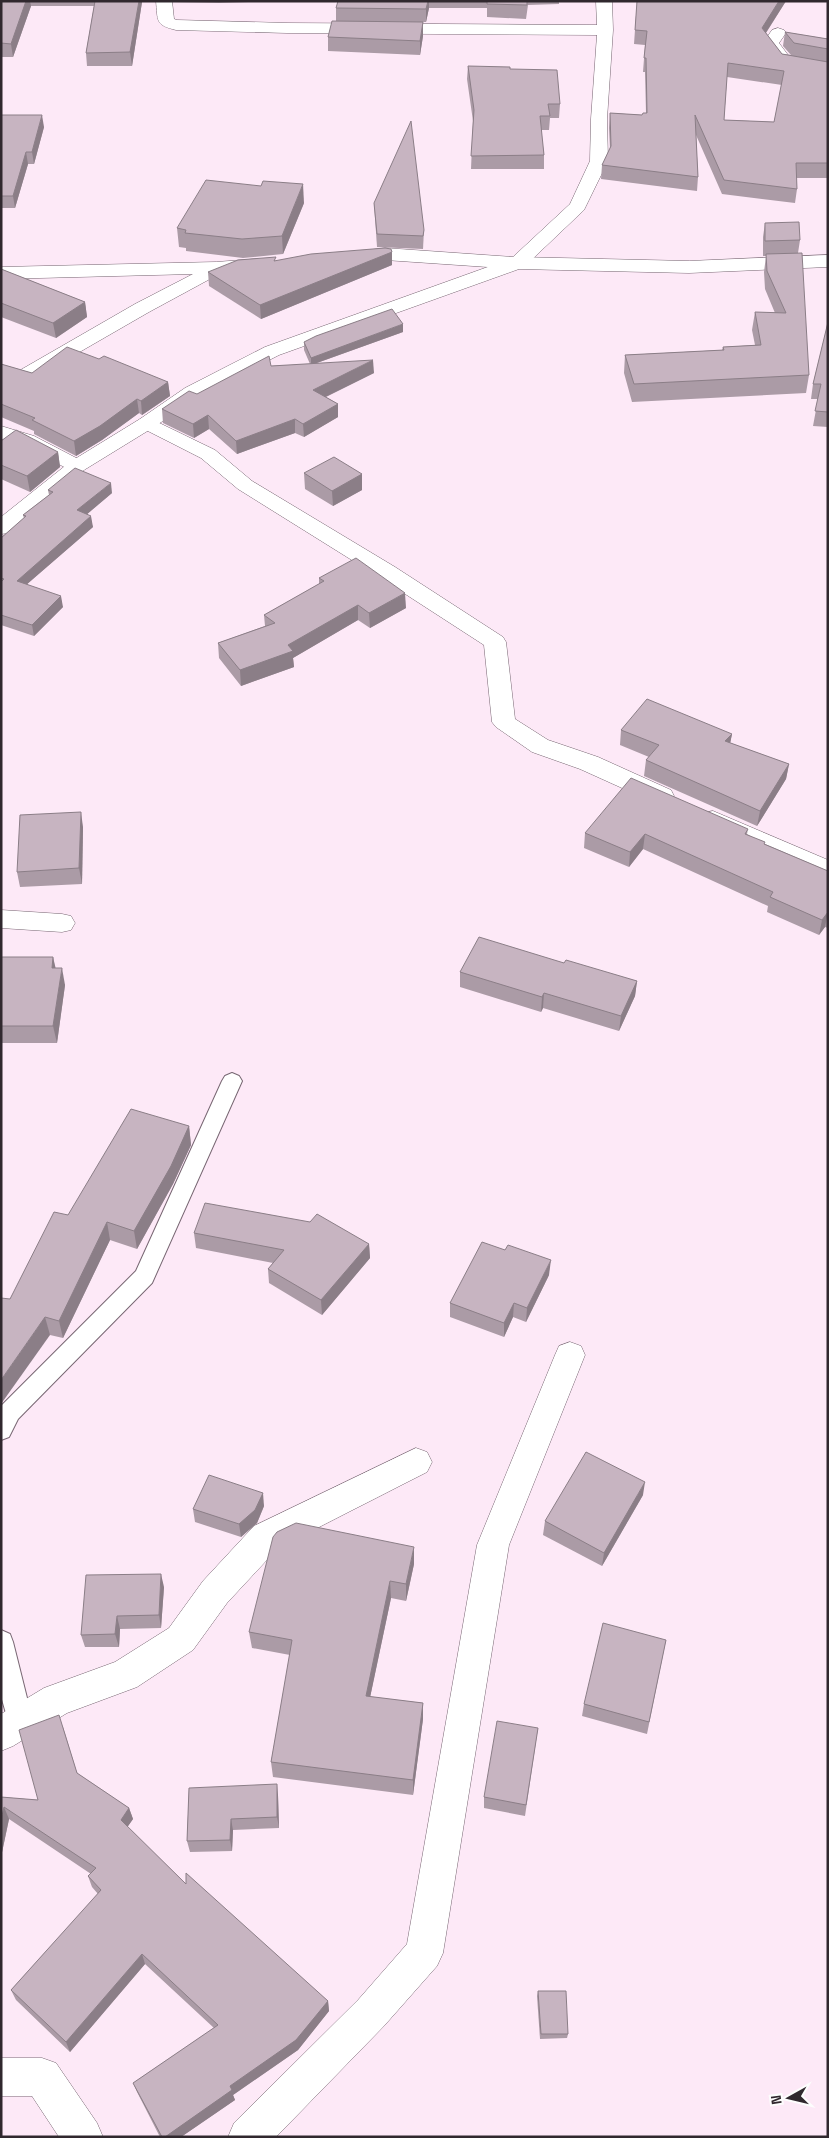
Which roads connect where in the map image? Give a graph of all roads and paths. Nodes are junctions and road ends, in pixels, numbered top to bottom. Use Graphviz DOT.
graph roads {
  1 [pos="164,1"];
  2 [pos="604,1"];
  3 [pos="606,30"];
  4 [pos="778,33"];
  5 [pos="828,70"];
  6 [pos="336,258"];
  7 [pos="517,262"];
  8 [pos="828,262"];
  9 [pos="277,263"];
  10 [pos="218,268"];
  11 [pos="1,273"];
  12 [pos="24,376"];
  13 [pos="147,423"];
  14 [pos="1,432"];
  15 [pos="77,466"];
  16 [pos="1,528"];
  17 [pos="828,870"];
  18 [pos="1,920"];
  19 [pos="62,924"];
  20 [pos="232,1081"];
  21 [pos="570,1355"];
  22 [pos="1,1430"];
  23 [pos="416,1462"];
  24 [pos="1,1642"];
  25 [pos="10,1728"];
  26 [pos="1,2077"];
  27 [pos="83,2137"];
  28 [pos="248,2137"];
  1 -- 3 [label="street"];
  2 -- 3 [label="street"];
  3 -- 7 [label="street"];
  4 -- 5 [label="street"];
  6 -- 7 [label="street"];
  7 -- 8 [label="street"];
  7 -- 13 [label="street"];
  9 -- 10 [label="street"];
  10 -- 11 [label="street"];
  10 -- 12 [label="street"];
  13 -- 15 [label="street"];
  13 -- 17 [label="street"];
  14 -- 15 [label="street"];
  15 -- 16 [label="street"];
  18 -- 19 [label="street"];
  20 -- 22 [label="lane"];
  21 -- 28 [label="street"];
  23 -- 25 [label="street"];
  24 -- 25 [label="lane"];
  26 -- 27 [label="street"];
}
